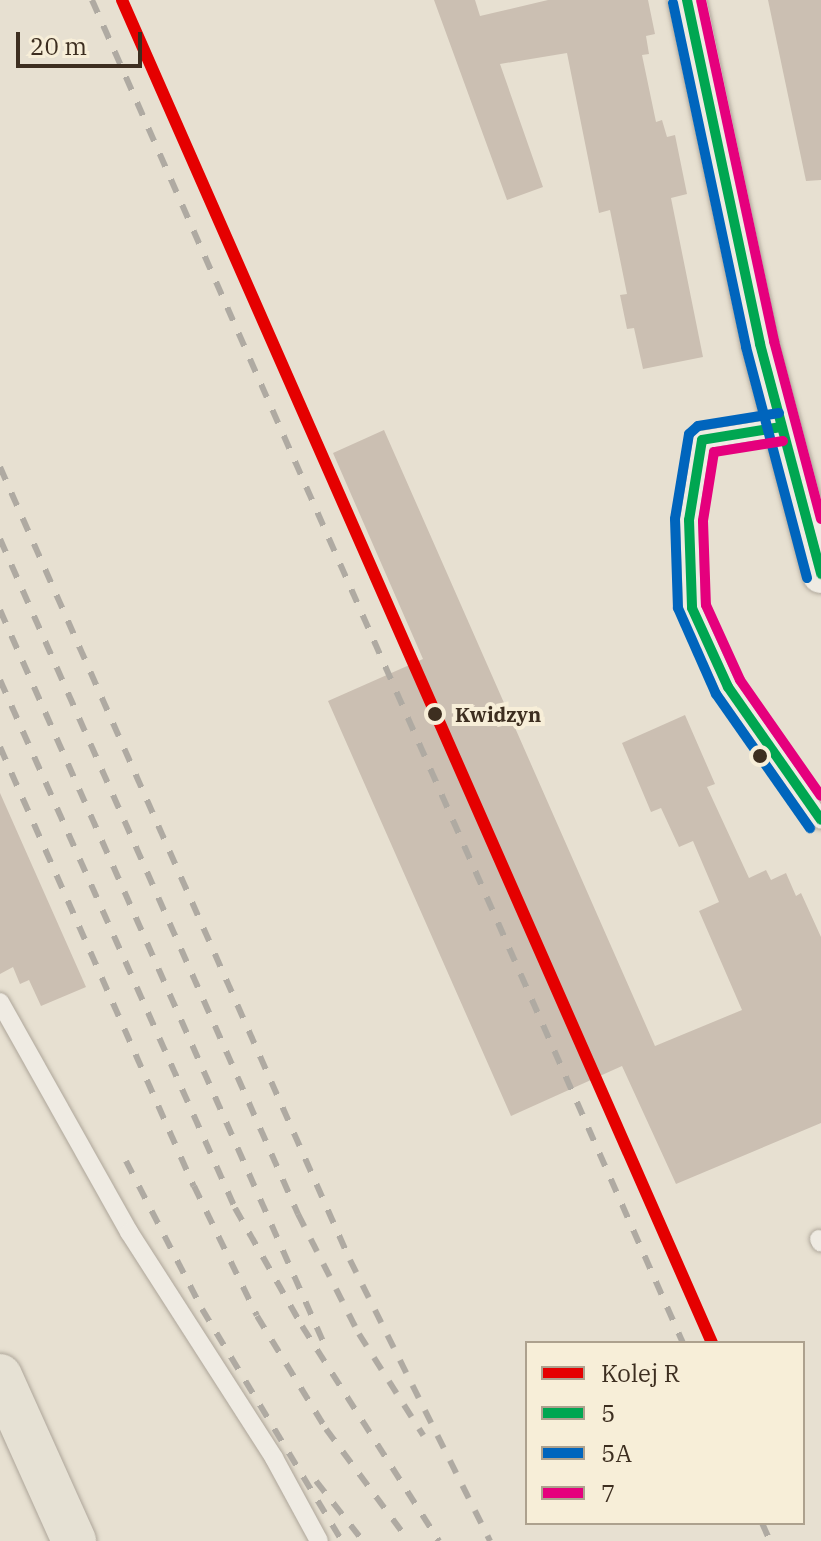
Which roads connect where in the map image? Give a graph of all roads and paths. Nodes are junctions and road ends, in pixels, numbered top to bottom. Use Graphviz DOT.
graph roads {
  1 [pos="687,0"];
  2 [pos="781,427"];
  3 [pos="806,466"];
  4 [pos="821,574"];
  5 [pos="821,820"];
  6 [pos="0,1002"];
  7 [pos="0,1376"];
  8 [pos="74,1541"];
  9 [pos="319,1541"];
  1 -- 2 [label="street"];
  2 -- 3 [label="street"];
  2 -- 5 [label="lane"];
  3 -- 4 [label="street"];
  6 -- 9 [label="lane"];
  7 -- 8 [label="main road"];
}
